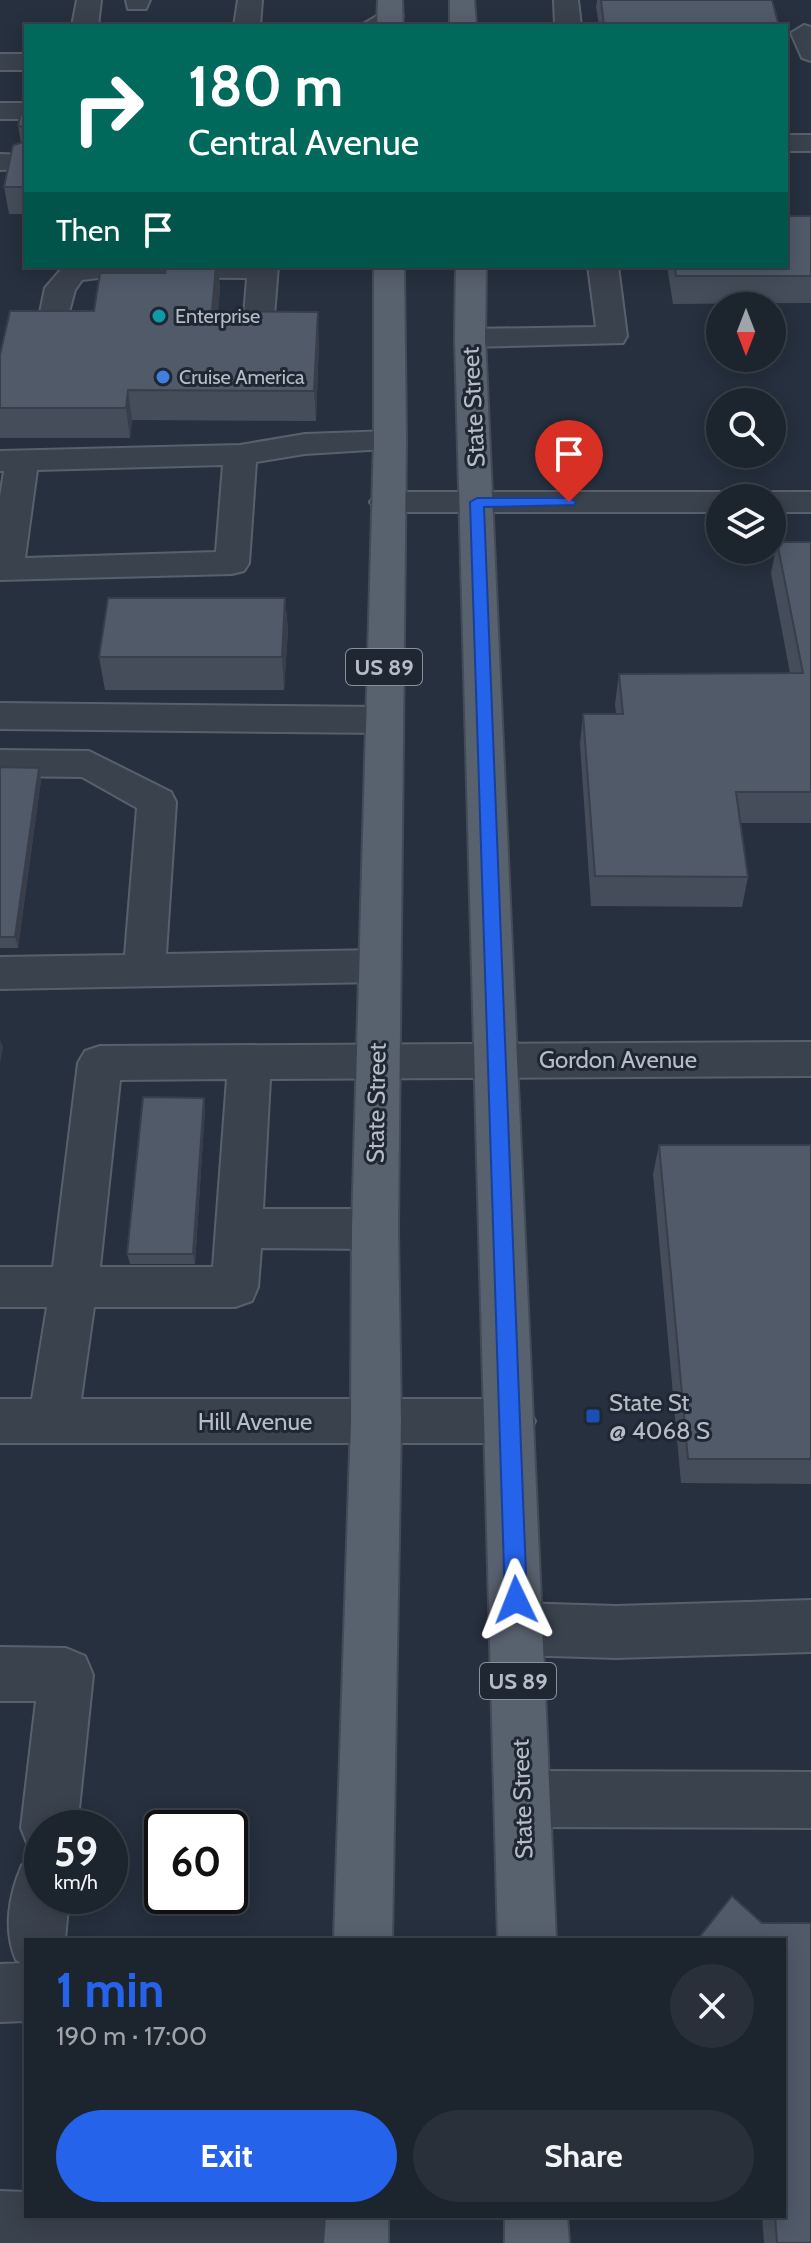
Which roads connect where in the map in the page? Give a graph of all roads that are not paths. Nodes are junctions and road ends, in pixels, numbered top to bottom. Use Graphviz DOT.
graph roads {
  1 [pos="89,0"];
  2 [pos="250,0"];
  3 [pos="462,0"];
  4 [pos="566,0"];
  5 [pos="85,24"];
  6 [pos="247,24"];
  7 [pos="463,24"];
  8 [pos="568,24"];
  9 [pos="0,62"];
  10 [pos="24,62"];
  11 [pos="0,111"];
  12 [pos="24,111"];
  13 [pos="788,143"];
  14 [pos="811,143"];
  15 [pos="107,268"];
  16 [pos="263,268"];
  17 [pos="389,268"];
  18 [pos="471,268"];
  19 [pos="603,268"];
  20 [pos="258,329"];
  21 [pos="51,332"];
  22 [pos="470,338"];
  23 [pos="390,441"];
  24 [pos="240,455"];
  25 [pos="11,461"];
  26 [pos="387,502"];
  27 [pos="477,502"];
  28 [pos="706,502"];
  29 [pos="786,502"];
  30 [pos="811,502"];
  31 [pos="0,716"];
  32 [pos="383,720"];
  33 [pos="0,763"];
  34 [pos="379,966"];
  35 [pos="144,970"];
  36 [pos="0,973"];
  37 [pos="498,1059"];
  38 [pos="811,1059"];
  39 [pos="377,1060"];
  40 [pos="250,1061"];
  41 [pos="240,1228"];
  42 [pos="375,1229"];
  43 [pos="0,1287"];
  44 [pos="74,1287"];
  45 [pos="0,1421"];
  46 [pos="53,1421"];
  47 [pos="376,1421"];
  48 [pos="510,1421"];
  49 [pos="811,1626"];
  50 [pos="517,1629"];
  51 [pos="0,1674"];
  52 [pos="522,1799"];
  53 [pos="811,1800"];
  54 [pos="51,1810"];
  55 [pos="39,1914"];
  56 [pos="36,1938"];
  57 [pos="363,1938"];
  58 [pos="527,1938"];
  59 [pos="24,1992"];
  60 [pos="0,1993"];
  61 [pos="536,2218"];
  62 [pos="0,2222"];
  63 [pos="356,2231"];
  64 [pos="537,2243"];
  1 -- 5 [label="street"];
  2 -- 6 [label="street"];
  3 -- 7 [label="main road"];
  4 -- 8 [label="street"];
  9 -- 10 [label="street"];
  11 -- 12 [label="street"];
  13 -- 14 [label="street"];
  15 -- 21 [label="street"];
  16 -- 20 [label="street"];
  17 -- 23 [label="main road, State Street / US 89"];
  18 -- 22 [label="main road, State Street / US 89"];
  19 -- 22 [label="street"];
  22 -- 27 [label="main road, State Street / US 89"];
  23 -- 24 [label="street"];
  23 -- 26 [label="main road, State Street / US 89"];
  24 -- 25 [label="street"];
  24 -- 25 [label="street"];
  26 -- 27 [label="street"];
  26 -- 32 [label="main road, State Street / US 89"];
  27 -- 28 [label="street"];
  27 -- 37 [label="main road, State Street / US 89"];
  29 -- 30 [label="street"];
  31 -- 32 [label="street"];
  32 -- 34 [label="main road, State Street / US 89"];
  33 -- 35 [label="street"];
  34 -- 35 [label="street"];
  34 -- 39 [label="main road, State Street / US 89"];
  35 -- 36 [label="street"];
  37 -- 38 [label="street, Gordon Avenue"];
  37 -- 39 [label="street, Gordon Avenue"];
  37 -- 48 [label="main road, State Street / US 89"];
  39 -- 40 [label="street, Gordon Avenue"];
  39 -- 42 [label="main road, State Street / US 89"];
  40 -- 41 [label="street"];
  40 -- 44 [label="street, Gordon Avenue"];
  41 -- 42 [label="street"];
  41 -- 44 [label="street"];
  42 -- 47 [label="main road, State Street / US 89"];
  43 -- 44 [label="street"];
  44 -- 46 [label="street"];
  45 -- 46 [label="street, Hill Avenue"];
  46 -- 47 [label="street, Hill Avenue"];
  47 -- 48 [label="street, Hill Avenue"];
  47 -- 57 [label="main road, State Street / US 89"];
  48 -- 50 [label="main road, State Street / US 89"];
  49 -- 50 [label="street"];
  50 -- 52 [label="main road, State Street / US 89"];
  51 -- 54 [label="street"];
  52 -- 53 [label="street"];
  52 -- 58 [label="main road, State Street / US 89"];
  55 -- 56 [label="street"];
  59 -- 60 [label="street"];
  61 -- 64 [label="main road"];
  62 -- 63 [label="street"];
}
